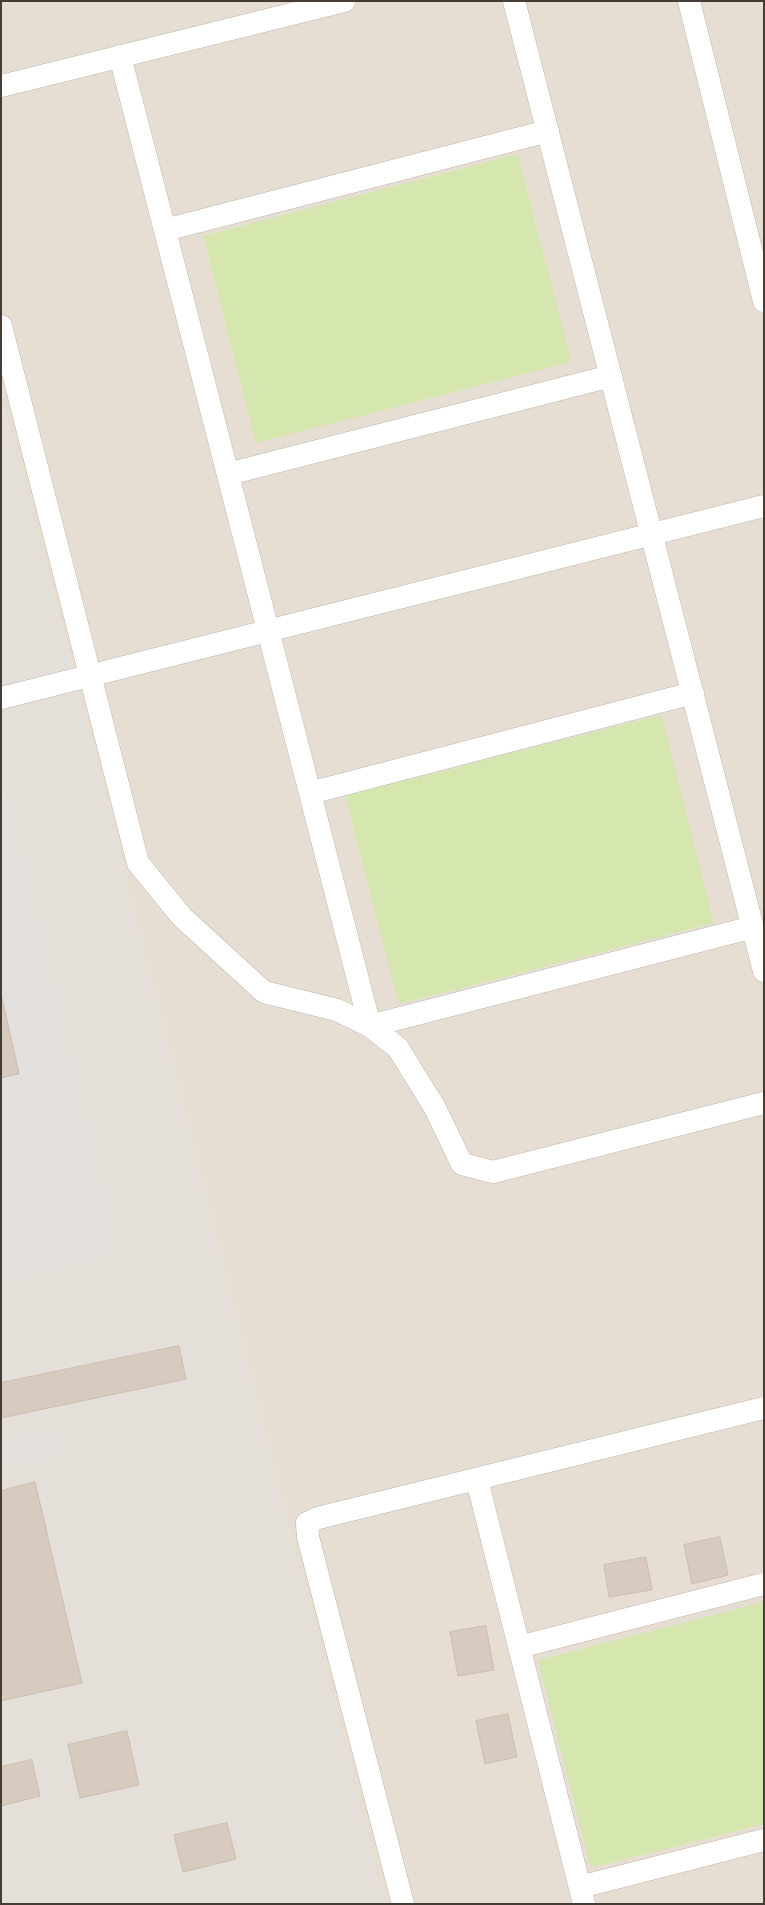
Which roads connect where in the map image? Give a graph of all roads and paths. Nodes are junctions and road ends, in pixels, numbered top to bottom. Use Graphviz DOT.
graph roads {
  1 [pos="344,1"];
  2 [pos="514,1"];
  3 [pos="689,1"];
  4 [pos="120,56"];
  5 [pos="1,86"];
  6 [pos="548,131"];
  7 [pos="165,230"];
  8 [pos="764,301"];
  9 [pos="1,326"];
  10 [pos="611,376"];
  11 [pos="228,474"];
  12 [pos="764,506"];
  13 [pos="651,534"];
  14 [pos="269,631"];
  15 [pos="90,676"];
  16 [pos="693,693"];
  17 [pos="1,698"];
  18 [pos="310,793"];
  19 [pos="753,927"];
  20 [pos="764,971"];
  21 [pos="370,1026"];
  22 [pos="764,1103"];
  23 [pos="764,1408"];
  24 [pos="476,1480"];
  25 [pos="764,1584"];
  26 [pos="519,1647"];
  27 [pos="764,1840"];
  28 [pos="582,1895"];
  29 [pos="403,1904"];
  1 -- 4 [label="street"];
  2 -- 6 [label="street"];
  3 -- 8 [label="street"];
  4 -- 5 [label="street"];
  4 -- 7 [label="street"];
  6 -- 7 [label="street"];
  6 -- 10 [label="street"];
  7 -- 11 [label="street"];
  9 -- 15 [label="street"];
  10 -- 11 [label="street"];
  10 -- 13 [label="street"];
  11 -- 14 [label="street"];
  12 -- 13 [label="street"];
  13 -- 14 [label="street"];
  13 -- 16 [label="street"];
  14 -- 15 [label="street"];
  14 -- 18 [label="street"];
  15 -- 17 [label="street"];
  15 -- 21 [label="street"];
  16 -- 18 [label="street"];
  16 -- 19 [label="street"];
  18 -- 21 [label="street"];
  19 -- 20 [label="street"];
  19 -- 21 [label="street"];
  21 -- 22 [label="street"];
  23 -- 24 [label="street"];
  24 -- 26 [label="street"];
  24 -- 29 [label="street"];
  25 -- 26 [label="street"];
  26 -- 28 [label="street"];
  27 -- 28 [label="street"];
}
